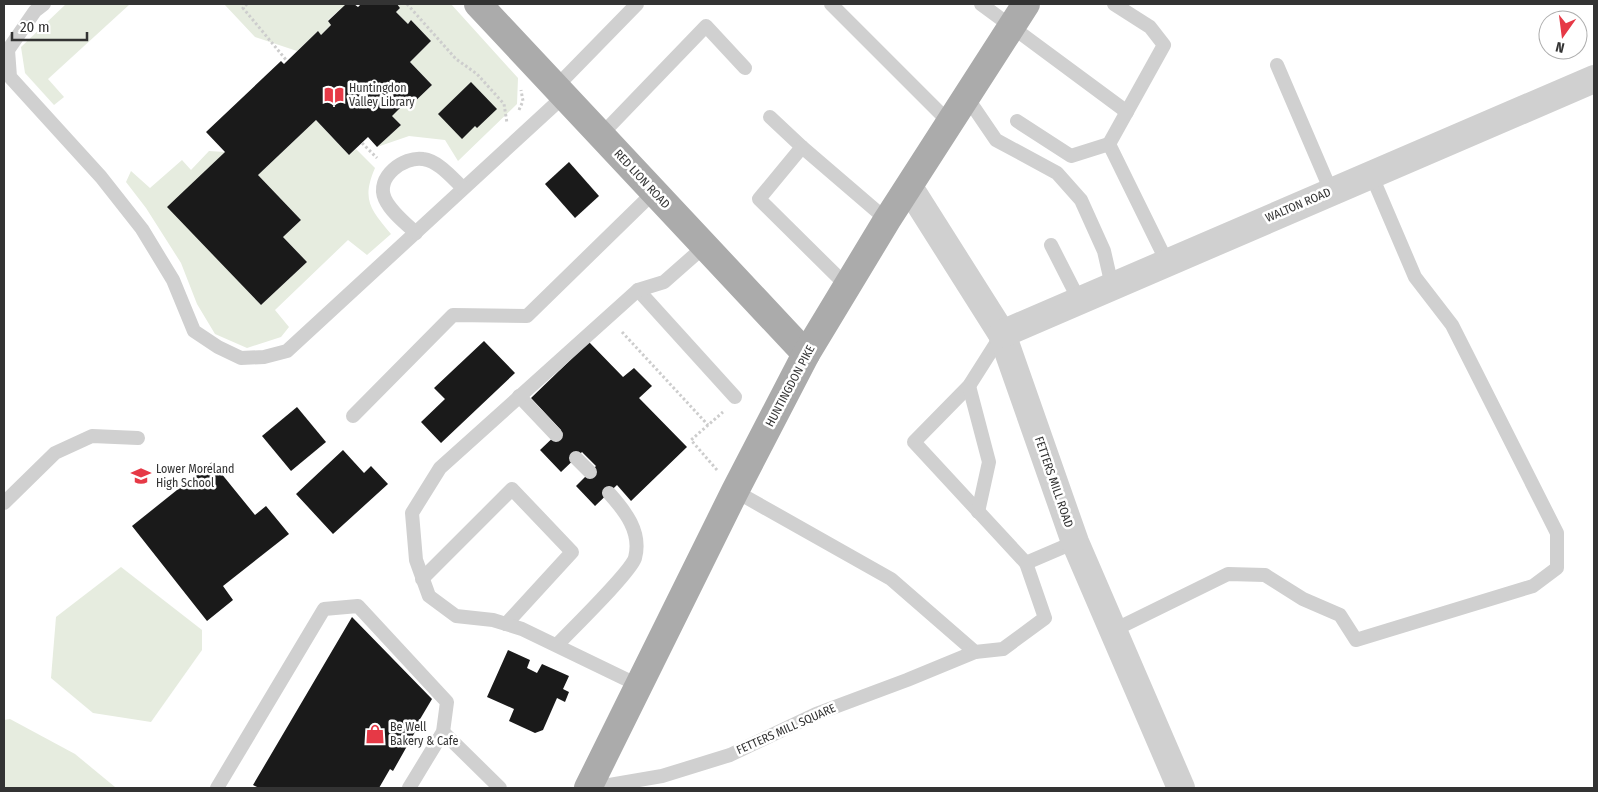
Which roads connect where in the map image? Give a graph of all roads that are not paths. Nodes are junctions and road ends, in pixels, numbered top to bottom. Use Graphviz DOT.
graph roads {
  1 [pos="44,4"];
  2 [pos="478,4"];
  3 [pos="637,4"];
  4 [pos="831,4"];
  5 [pos="981,4"];
  6 [pos="993,4"];
  7 [pos="1026,4"];
  8 [pos="1114,4"];
  9 [pos="1010,27"];
  10 [pos="1277,65"];
  11 [pos="745,68"];
  12 [pos="1594,79"];
  13 [pos="560,92"];
  14 [pos="966,96"];
  15 [pos="1127,112"];
  16 [pos="770,117"];
  17 [pos="1016,121"];
  18 [pos="950,122"];
  19 [pos="601,135"];
  20 [pos="1109,144"];
  21 [pos="802,147"];
  22 [pos="1371,174"];
  23 [pos="909,187"];
  24 [pos="463,188"];
  25 [pos="1331,191"];
  26 [pos="654,192"];
  27 [pos="887,220"];
  28 [pos="416,233"];
  29 [pos="706,245"];
  30 [pos="1051,245"];
  31 [pos="1167,262"];
  32 [pos="847,286"];
  33 [pos="1112,286"];
  34 [pos="638,290"];
  35 [pos="1079,300"];
  36 [pos="1002,334"];
  37 [pos="806,354"];
  38 [pos="969,386"];
  39 [pos="519,396"];
  40 [pos="735,397"];
  41 [pos="353,416"];
  42 [pos="556,435"];
  43 [pos="138,438"];
  44 [pos="576,458"];
  45 [pos="590,472"];
  46 [pos="729,484"];
  47 [pos="609,493"];
  48 [pos="4,503"];
  49 [pos="978,512"];
  50 [pos="1075,542"];
  51 [pos="1026,563"];
  52 [pos="422,579"];
  53 [pos="506,624"];
  54 [pos="1114,630"];
  55 [pos="557,645"];
  56 [pos="975,652"];
  57 [pos="640,686"];
  58 [pos="443,732"];
  59 [pos="217,788"];
  60 [pos="409,788"];
  61 [pos="500,788"];
  62 [pos="588,788"];
  63 [pos="592,788"];
  64 [pos="1181,788"];
  1 -- 28 [label="lane"];
  2 -- 13 [label="main road, RED LION ROAD"];
  3 -- 13 [label="lane"];
  4 -- 18 [label="lane"];
  5 -- 9 [label="lane"];
  6 -- 9 [label="lane"];
  7 -- 9 [label="main road, HUNTINGDON PIKE"];
  8 -- 15 [label="lane"];
  9 -- 14 [label="main road, HUNTINGDON PIKE"];
  9 -- 15 [label="lane"];
  10 -- 25 [label="lane"];
  11 -- 19 [label="lane"];
  12 -- 22 [label="street, WALTON ROAD"];
  13 -- 19 [label="main road, RED LION ROAD"];
  13 -- 24 [label="lane"];
  14 -- 18 [label="main road, HUNTINGDON PIKE"];
  14 -- 33 [label="lane"];
  15 -- 20 [label="lane"];
  16 -- 21 [label="lane"];
  17 -- 20 [label="lane"];
  18 -- 23 [label="main road, HUNTINGDON PIKE"];
  19 -- 26 [label="main road, RED LION ROAD"];
  20 -- 31 [label="lane"];
  21 -- 27 [label="lane"];
  21 -- 32 [label="lane"];
  22 -- 25 [label="street, WALTON ROAD"];
  22 -- 54 [label="lane"];
  23 -- 27 [label="main road, HUNTINGDON PIKE"];
  23 -- 36 [label="street, FETTERS MILL ROAD"];
  24 -- 28 [label="lane"];
  24 -- 28 [label="lane"];
  25 -- 31 [label="street, WALTON ROAD"];
  26 -- 29 [label="main road, RED LION ROAD"];
  26 -- 41 [label="lane"];
  27 -- 32 [label="main road, HUNTINGDON PIKE"];
  29 -- 34 [label="lane"];
  29 -- 37 [label="main road, RED LION ROAD"];
  30 -- 35 [label="lane"];
  31 -- 33 [label="street, WALTON ROAD"];
  32 -- 37 [label="main road, HUNTINGDON PIKE"];
  33 -- 35 [label="street, WALTON ROAD"];
  34 -- 39 [label="lane"];
  34 -- 40 [label="lane"];
  35 -- 36 [label="street, WALTON ROAD"];
  36 -- 38 [label="lane"];
  36 -- 50 [label="street, FETTERS MILL ROAD"];
  37 -- 46 [label="main road, HUNTINGDON PIKE"];
  38 -- 49 [label="lane"];
  38 -- 49 [label="lane"];
  39 -- 42 [label="lane"];
  39 -- 52 [label="lane"];
  43 -- 48 [label="lane"];
  44 -- 45 [label="lane"];
  46 -- 56 [label="lane"];
  46 -- 57 [label="main road, HUNTINGDON PIKE"];
  47 -- 55 [label="lane"];
  49 -- 51 [label="lane"];
  50 -- 51 [label="lane"];
  50 -- 54 [label="street, FETTERS MILL ROAD"];
  51 -- 56 [label="lane, FETTERS MILL SQUARE"];
  52 -- 53 [label="lane"];
  52 -- 53 [label="lane"];
  53 -- 55 [label="lane"];
  54 -- 64 [label="street, FETTERS MILL ROAD"];
  55 -- 57 [label="lane"];
  56 -- 63 [label="lane, FETTERS MILL SQUARE"];
  57 -- 62 [label="main road, HUNTINGDON PIKE"];
  58 -- 59 [label="lane"];
  58 -- 60 [label="lane"];
  58 -- 61 [label="lane"];
}
